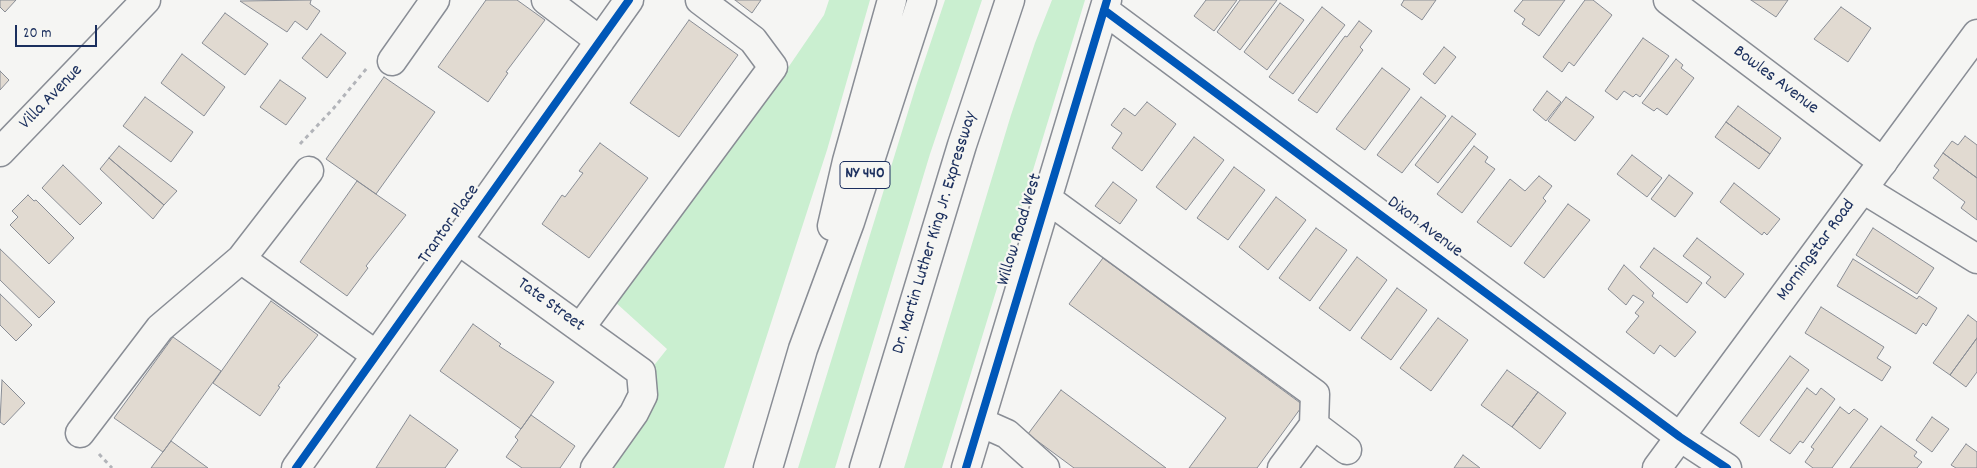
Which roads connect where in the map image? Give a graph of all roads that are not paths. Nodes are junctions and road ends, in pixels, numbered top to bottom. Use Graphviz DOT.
graph roads {
  1 [pos="146,0"];
  2 [pos="435,0"];
  3 [pos="546,0"];
  4 [pos="629,0"];
  5 [pos="700,0"];
  6 [pos="892,0"];
  7 [pos="922,0"];
  8 [pos="1010,0"];
  9 [pos="1668,0"];
  10 [pos="1105,5"];
  11 [pos="1977,34"];
  12 [pos="600,40"];
  13 [pos="392,61"];
  14 [pos="0,152"];
  15 [pos="1882,162"];
  16 [pos="309,171"];
  17 [pos="1863,189"];
  18 [pos="1046,198"];
  19 [pos="458,240"];
  20 [pos="1977,259"];
  21 [pos="241,260"];
  22 [pos="580,328"];
  23 [pos="804,349"];
  24 [pos="376,355"];
  25 [pos="980,422"];
  26 [pos="1314,425"];
  27 [pos="80,433"];
  28 [pos="1680,437"];
  29 [pos="1347,450"];
  30 [pos="296,468"];
  31 [pos="595,468"];
  32 [pos="768,468"];
  33 [pos="864,468"];
  34 [pos="966,468"];
  35 [pos="1045,468"];
  36 [pos="1282,468"];
  37 [pos="1657,468"];
  38 [pos="1728,468"];
  1 -- 14 [label="main road, Villa Avenue"];
  2 -- 13 [label="main road"];
  3 -- 12 [label="main road"];
  4 -- 12 [label="main road, Trantor Place"];
  5 -- 22 [label="main road"];
  6 -- 23 [label="main road"];
  7 -- 23 [label="main road, NY 440"];
  8 -- 33 [label="main road, Dr. Martin Luther King Jr. Expressway"];
  9 -- 15 [label="main road, Bowles Avenue"];
  10 -- 18 [label="main road, Willow Road West"];
  10 -- 28 [label="main road, Dixon Avenue"];
  11 -- 15 [label="main road, Morningstar Road"];
  12 -- 19 [label="main road, Trantor Place"];
  15 -- 17 [label="main road, Morningstar Road"];
  16 -- 21 [label="main road"];
  17 -- 20 [label="main road"];
  17 -- 28 [label="main road, Morningstar Road"];
  18 -- 25 [label="main road, Willow Road West"];
  18 -- 26 [label="main road"];
  19 -- 22 [label="main road, Tate Street"];
  19 -- 24 [label="main road, Trantor Place"];
  21 -- 24 [label="main road"];
  21 -- 27 [label="main road"];
  22 -- 31 [label="main road, Tate Street"];
  23 -- 32 [label="main road, NY 440"];
  24 -- 30 [label="main road, Trantor Place"];
  25 -- 34 [label="main road, Willow Road West"];
  25 -- 35 [label="main road"];
  26 -- 29 [label="main road"];
  26 -- 36 [label="main road"];
  28 -- 37 [label="main road, Morningstar Road"];
  28 -- 38 [label="main road, Dixon Avenue"];
}
